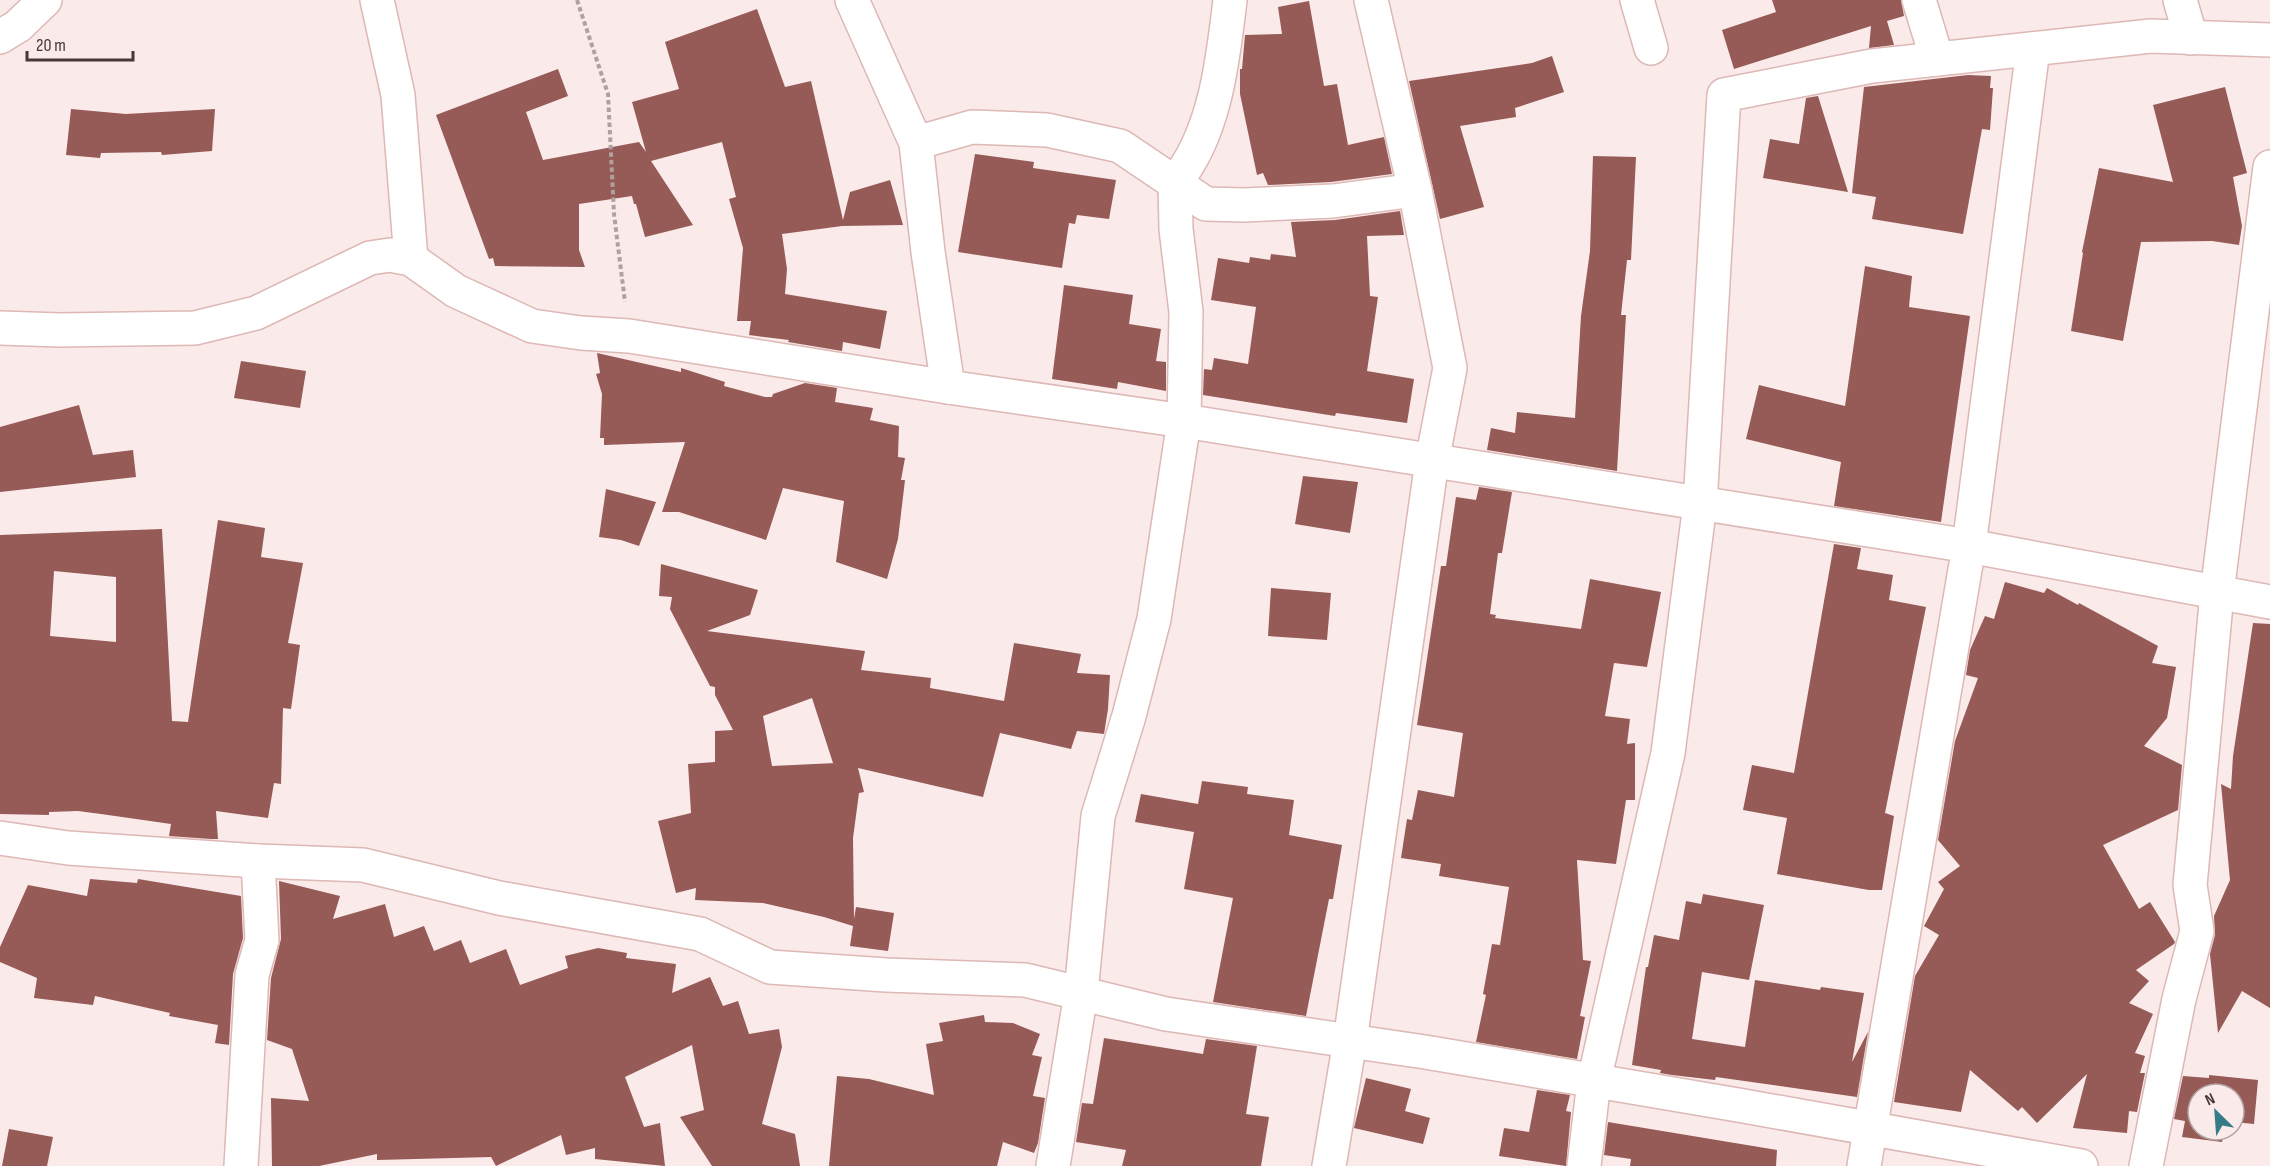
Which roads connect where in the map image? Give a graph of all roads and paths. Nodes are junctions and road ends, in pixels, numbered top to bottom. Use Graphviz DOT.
graph roads {
  1 [pos="45,0"];
  2 [pos="377,0"];
  3 [pos="577,0"];
  4 [pos="852,0"];
  5 [pos="1230,0"];
  6 [pos="1371,0"];
  7 [pos="1637,0"];
  8 [pos="1919,0"];
  9 [pos="2180,0"];
  10 [pos="0,38"];
  11 [pos="2191,38"];
  12 [pos="2270,40"];
  13 [pos="1651,48"];
  14 [pos="2034,49"];
  15 [pos="1937,59"];
  16 [pos="916,143"];
  17 [pos="2270,167"];
  18 [pos="1175,182"];
  19 [pos="1415,190"];
  20 [pos="411,259"];
  21 [pos="0,328"];
  22 [pos="629,336"];
  23 [pos="948,387"];
  24 [pos="1184,421"];
  25 [pos="1432,461"];
  26 [pos="1700,504"];
  27 [pos="1969,546"];
  28 [pos="2217,593"];
  29 [pos="2270,602"];
  30 [pos="0,838"];
  31 [pos="258,861"];
  32 [pos="1081,993"];
  33 [pos="1350,1041"];
  34 [pos="1594,1081"];
  35 [pos="1871,1128"];
  36 [pos="241,1166"];
  37 [pos="1053,1166"];
  38 [pos="1329,1166"];
  39 [pos="1584,1166"];
  40 [pos="1864,1166"];
  41 [pos="2081,1166"];
  42 [pos="2146,1166"];
  1 -- 10 [label="street"];
  2 -- 20 [label="street"];
  3 -- 22 [label="path"];
  4 -- 16 [label="street"];
  5 -- 18 [label="street"];
  6 -- 19 [label="street"];
  7 -- 13 [label="street"];
  8 -- 15 [label="street"];
  9 -- 11 [label="street"];
  11 -- 12 [label="street"];
  11 -- 14 [label="street"];
  14 -- 15 [label="street"];
  14 -- 27 [label="street"];
  15 -- 26 [label="street"];
  16 -- 18 [label="street"];
  16 -- 23 [label="street"];
  17 -- 28 [label="street"];
  18 -- 19 [label="street"];
  18 -- 24 [label="street"];
  19 -- 25 [label="street"];
  20 -- 21 [label="street"];
  20 -- 22 [label="street"];
  22 -- 23 [label="street"];
  23 -- 24 [label="street"];
  24 -- 25 [label="street"];
  24 -- 32 [label="street"];
  25 -- 26 [label="street"];
  25 -- 33 [label="street"];
  26 -- 27 [label="street"];
  26 -- 34 [label="street"];
  27 -- 28 [label="street"];
  27 -- 35 [label="street"];
  28 -- 29 [label="street"];
  28 -- 42 [label="street"];
  30 -- 31 [label="street"];
  31 -- 32 [label="street"];
  31 -- 36 [label="street"];
  32 -- 33 [label="street"];
  32 -- 37 [label="street"];
  33 -- 34 [label="street"];
  33 -- 38 [label="street"];
  34 -- 35 [label="street"];
  34 -- 39 [label="street"];
  35 -- 40 [label="street"];
  35 -- 41 [label="street"];
}
